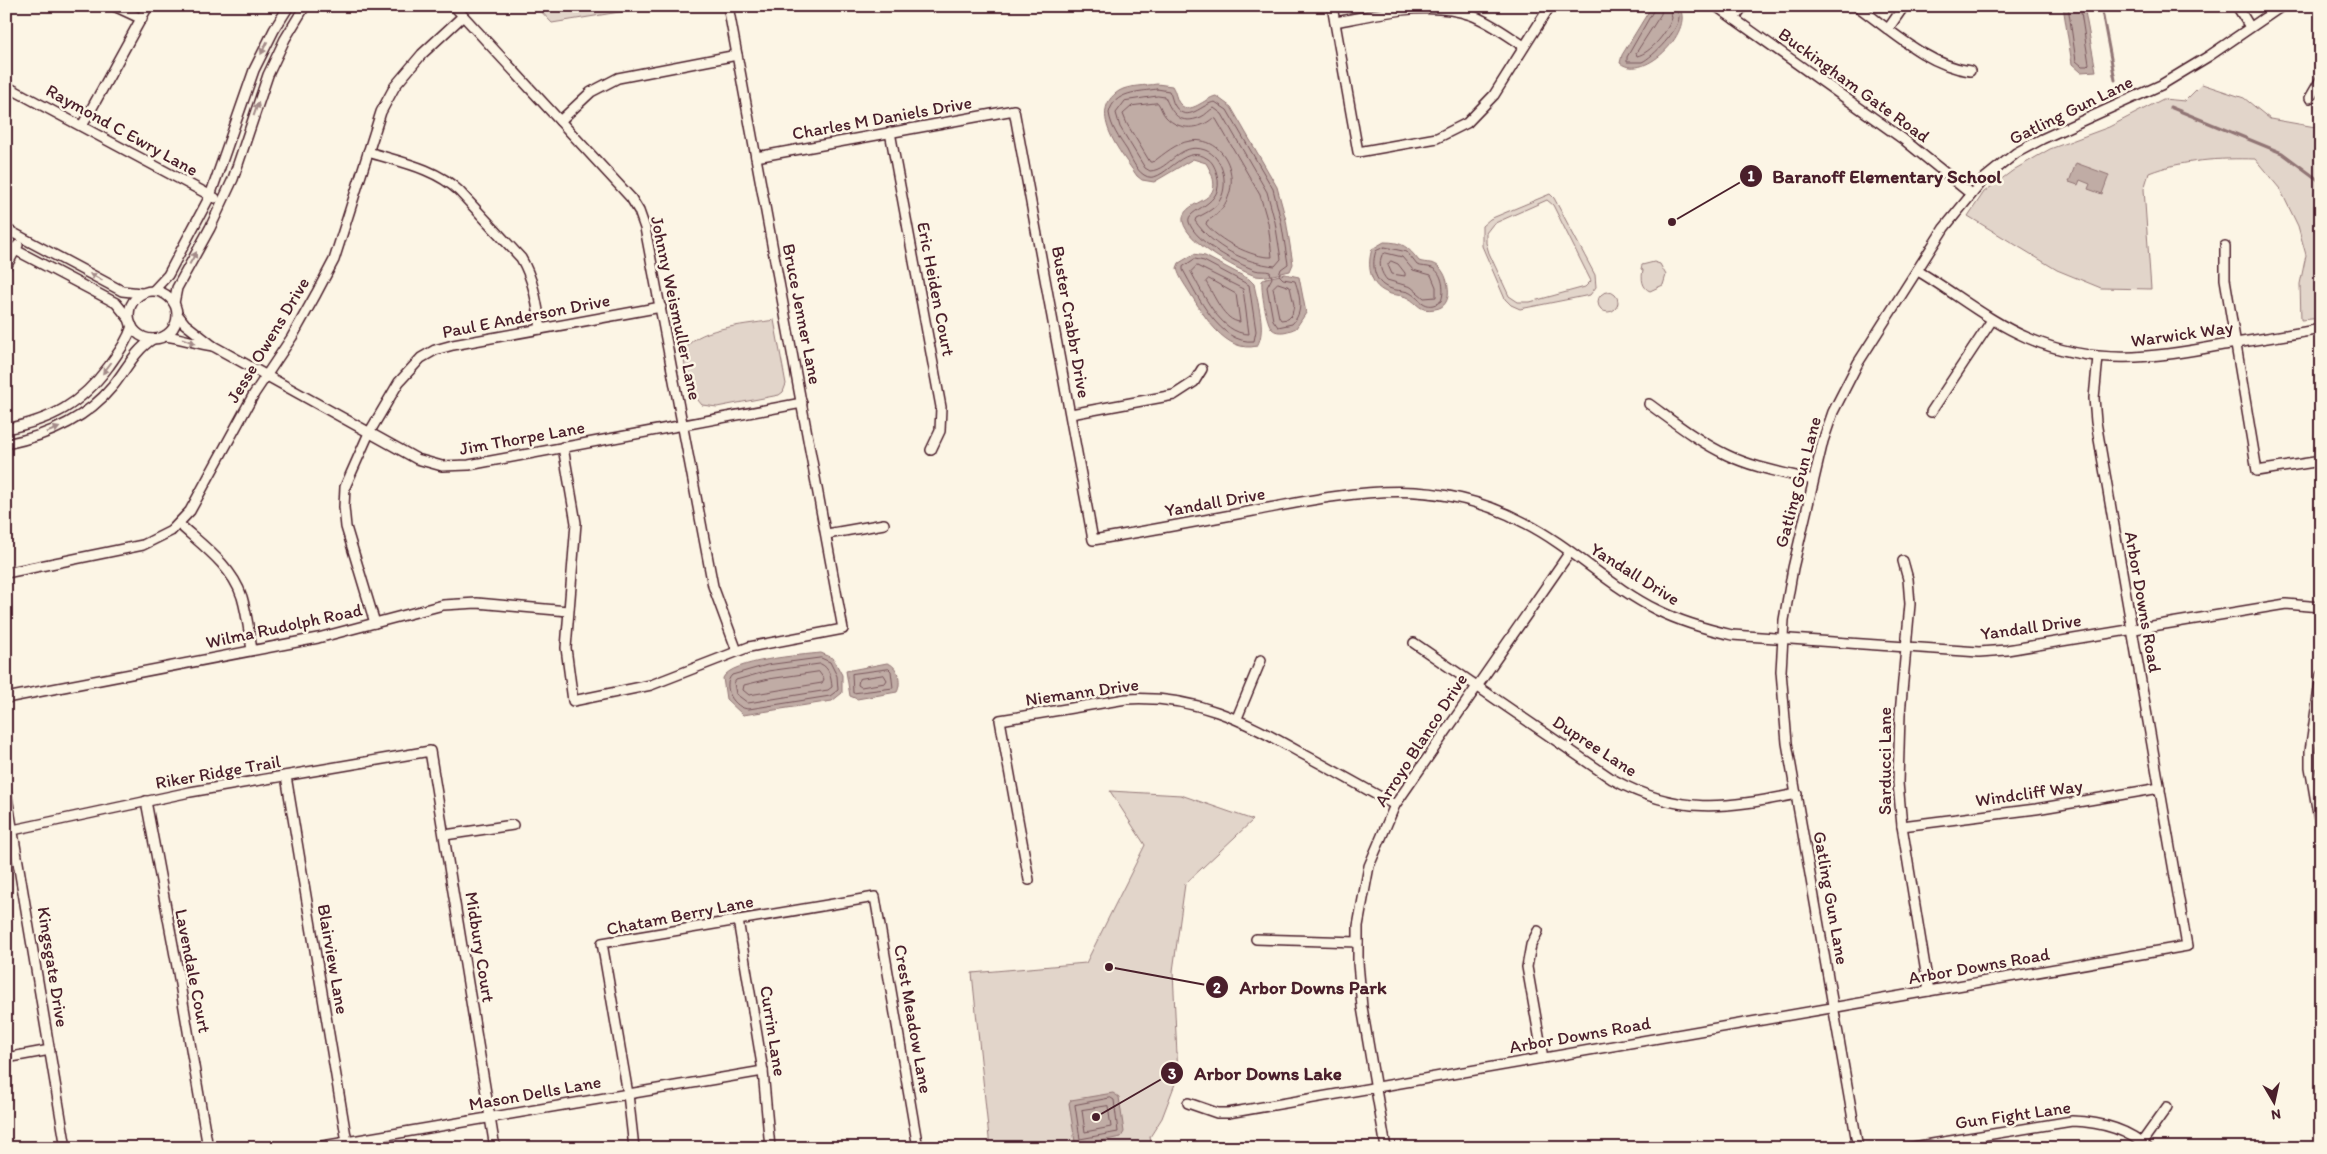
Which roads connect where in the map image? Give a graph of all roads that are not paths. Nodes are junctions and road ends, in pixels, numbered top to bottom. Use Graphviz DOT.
graph roads {
  1 [pos="114,6"];
  2 [pos="148,6"];
  3 [pos="289,6"];
  4 [pos="305,6"];
  5 [pos="454,6"];
  6 [pos="728,6"];
  7 [pos="1332,6"];
  8 [pos="1550,6"];
  9 [pos="1716,6"];
  10 [pos="1743,6"];
  11 [pos="1857,6"];
  12 [pos="1904,6"];
  13 [pos="2237,6"];
  14 [pos="2282,6"];
  15 [pos="463,16"];
  16 [pos="142,19"];
  17 [pos="1734,19"];
  18 [pos="1335,22"];
  19 [pos="2250,27"];
  20 [pos="1888,29"];
  21 [pos="1524,46"];
  22 [pos="737,55"];
  23 [pos="1970,71"];
  24 [pos="2321,79"];
  25 [pos="6,86"];
  26 [pos="2310,98"];
  27 [pos="1014,110"];
  28 [pos="560,121"];
  29 [pos="82,126"];
  30 [pos="890,132"];
  31 [pos="368,152"];
  32 [pos="756,157"];
  33 [pos="1971,194"];
  34 [pos="210,196"];
  35 [pos="222,201"];
  36 [pos="6,229"];
  37 [pos="22,238"];
  38 [pos="6,245"];
  39 [pos="2225,246"];
  40 [pos="15,250"];
  41 [pos="6,267"];
  42 [pos="1918,271"];
  43 [pos="154,290"];
  44 [pos="141,293"];
  45 [pos="174,303"];
  46 [pos="661,307"];
  47 [pos="178,315"];
  48 [pos="1992,320"];
  49 [pos="130,322"];
  50 [pos="542,329"];
  51 [pos="2321,329"];
  52 [pos="165,336"];
  53 [pos="153,339"];
  54 [pos="2236,343"];
  55 [pos="214,346"];
  56 [pos="2098,357"];
  57 [pos="1202,369"];
  58 [pos="266,374"];
  59 [pos="802,404"];
  60 [pos="1649,404"];
  61 [pos="1931,412"];
  62 [pos="1071,414"];
  63 [pos="683,426"];
  64 [pos="6,429"];
  65 [pos="369,433"];
  66 [pos="6,444"];
  67 [pos="563,448"];
  68 [pos="931,450"];
  69 [pos="2321,460"];
  70 [pos="1814,480"];
  71 [pos="179,524"];
  72 [pos="884,524"];
  73 [pos="827,534"];
  74 [pos="1094,540"];
  75 [pos="1570,552"];
  76 [pos="1903,561"];
  77 [pos="6,573"];
  78 [pos="2321,607"];
  79 [pos="568,610"];
  80 [pos="375,623"];
  81 [pos="2131,628"];
  82 [pos="1782,639"];
  83 [pos="1414,643"];
  84 [pos="1906,647"];
  85 [pos="252,650"];
  86 [pos="738,651"];
  87 [pos="1261,660"];
  88 [pos="2321,675"];
  89 [pos="1476,685"];
  90 [pos="6,698"];
  91 [pos="1237,718"];
  92 [pos="430,751"];
  93 [pos="286,776"];
  94 [pos="2160,788"];
  95 [pos="6,792"];
  96 [pos="1797,794"];
  97 [pos="146,801"];
  98 [pos="1395,805"];
  99 [pos="2319,808"];
  100 [pos="512,824"];
  101 [pos="1902,826"];
  102 [pos="13,830"];
  103 [pos="2321,832"];
  104 [pos="445,836"];
  105 [pos="1029,880"];
  106 [pos="875,896"];
  107 [pos="738,920"];
  108 [pos="1538,931"];
  109 [pos="1256,939"];
  110 [pos="1358,942"];
  111 [pos="1929,991"];
  112 [pos="1833,1008"];
  113 [pos="50,1050"];
  114 [pos="6,1058"];
  115 [pos="1543,1058"];
  116 [pos="763,1071"];
  117 [pos="1376,1087"];
  118 [pos="628,1094"];
  119 [pos="1188,1103"];
  120 [pos="2167,1107"];
  121 [pos="492,1117"];
  122 [pos="347,1145"];
  123 [pos="2145,1145"];
  124 [pos="66,1148"];
  125 [pos="208,1148"];
  126 [pos="311,1148"];
  127 [pos="495,1148"];
  128 [pos="634,1148"];
  129 [pos="770,1148"];
  130 [pos="918,1148"];
  131 [pos="1386,1148"];
  132 [pos="1858,1148"];
  133 [pos="1907,1148"];
  1 -- 16 [label="street"];
  2 -- 16 [label="street"];
  3 -- 34 [label="street, one-way"];
  35 -- 4 [label="street, one-way"];
  5 -- 15 [label="street, Johnny Weismuller Lane"];
  6 -- 22 [label="street, Bruce Jenner Lane"];
  7 -- 18 [label="street"];
  8 -- 21 [label="street"];
  9 -- 17 [label="street, Buckingham Gate Road"];
  10 -- 17 [label="street"];
  11 -- 20 [label="street"];
  12 -- 20 [label="street"];
  13 -- 19 [label="street"];
  14 -- 19 [label="street, Gatling Gun Lane"];
  15 -- 28 [label="street, Johnny Weismuller Lane"];
  15 -- 31 [label="street, Jesse Owens Drive"];
  16 -- 29 [label="street"];
  17 -- 33 [label="street, Buckingham Gate Road"];
  18 -- 21 [label="street"];
  18 -- 21 [label="street"];
  19 -- 33 [label="street, Gatling Gun Lane"];
  20 -- 23 [label="street"];
  22 -- 28 [label="street"];
  22 -- 32 [label="street, Bruce Jenner Lane"];
  24 -- 26 [label="street"];
  25 -- 29 [label="street, Raymond C Ewry Lane"];
  27 -- 30 [label="street, Charles M Daniels Drive"];
  27 -- 62 [label="street, Buster Crabbr Drive"];
  28 -- 46 [label="street, Johnny Weismuller Lane"];
  29 -- 34 [label="street, Raymond C Ewry Lane"];
  30 -- 32 [label="street, Charles M Daniels Drive"];
  30 -- 68 [label="street, Eric Heiden Court"];
  31 -- 50 [label="street"];
  31 -- 58 [label="street, Jesse Owens Drive"];
  32 -- 59 [label="street, Bruce Jenner Lane"];
  33 -- 42 [label="street, Gatling Gun Lane"];
  34 -- 35 [label="street, Raymond C Ewry Lane"];
  34 -- 43 [label="street"];
  45 -- 35 [label="street, one-way"];
  36 -- 37 [label="street"];
  37 -- 40 [label="street"];
  44 -- 37 [label="street, one-way"];
  38 -- 40 [label="street"];
  39 -- 54 [label="street"];
  40 -- 41 [label="street"];
  40 -- 49 [label="street"];
  42 -- 48 [label="street, Warwick Way"];
  42 -- 70 [label="street, Gatling Gun Lane"];
  43 -- 44 [label="street"];
  43 -- 45 [label="street"];
  44 -- 49 [label="street"];
  45 -- 47 [label="street"];
  46 -- 50 [label="street, Paul E Anderson Drive"];
  46 -- 63 [label="street, Johnny Weismuller Lane"];
  47 -- 52 [label="street"];
  47 -- 55 [label="street, Jim Thorpe Lane"];
  48 -- 56 [label="street, Warwick Way"];
  48 -- 61 [label="street"];
  49 -- 53 [label="street"];
  49 -- 64 [label="street, one-way"];
  50 -- 65 [label="street, Paul E Anderson Drive"];
  51 -- 54 [label="street, Warwick Way"];
  52 -- 53 [label="street"];
  52 -- 55 [label="street, Jim Thorpe Lane, one-way"];
  66 -- 53 [label="street, one-way"];
  54 -- 56 [label="street, Warwick Way"];
  54 -- 69 [label="street"];
  55 -- 58 [label="street, Jim Thorpe Lane"];
  56 -- 81 [label="street, Arbor Downs Road"];
  57 -- 62 [label="street"];
  58 -- 65 [label="street, Jim Thorpe Lane"];
  58 -- 71 [label="street, Jesse Owens Drive"];
  59 -- 63 [label="street, Jim Thorpe Lane"];
  59 -- 73 [label="street, Bruce Jenner Lane"];
  60 -- 70 [label="street"];
  62 -- 74 [label="street, Buster Crabbr Drive"];
  63 -- 67 [label="street, Jim Thorpe Lane"];
  63 -- 86 [label="street, Johnny Weismuller Lane"];
  65 -- 67 [label="street, Jim Thorpe Lane"];
  65 -- 80 [label="street, Paul E Anderson Drive"];
  67 -- 79 [label="street"];
  70 -- 82 [label="street, Gatling Gun Lane"];
  71 -- 77 [label="street, Jesse Owens Drive"];
  71 -- 85 [label="street"];
  72 -- 73 [label="street"];
  73 -- 86 [label="street, Bruce Jenner Lane"];
  74 -- 75 [label="street, Yandall Drive"];
  75 -- 82 [label="street, Yandall Drive"];
  75 -- 89 [label="street, Arroyo Blanco Drive"];
  76 -- 84 [label="street, Sarducci Lane"];
  78 -- 81 [label="street, Yandall Drive"];
  79 -- 80 [label="street, Wilma Rudolph Road"];
  79 -- 86 [label="street"];
  80 -- 85 [label="street, Wilma Rudolph Road"];
  81 -- 84 [label="street, Yandall Drive"];
  81 -- 94 [label="street, Arbor Downs Road"];
  82 -- 84 [label="street, Yandall Drive"];
  82 -- 96 [label="street, Gatling Gun Lane"];
  83 -- 89 [label="street, Dupree Lane"];
  84 -- 101 [label="street, Sarducci Lane"];
  85 -- 90 [label="street, Wilma Rudolph Road"];
  87 -- 91 [label="street"];
  88 -- 99 [label="street"];
  89 -- 96 [label="street, Dupree Lane"];
  89 -- 98 [label="street, Arroyo Blanco Drive"];
  91 -- 98 [label="street, Niemann Drive"];
  91 -- 105 [label="street, Niemann Drive"];
  92 -- 93 [label="street, Riker Ridge Trail"];
  92 -- 104 [label="street, Midbury Court"];
  93 -- 97 [label="street, Riker Ridge Trail"];
  93 -- 122 [label="street, Blairview Lane"];
  94 -- 101 [label="street, Windcliff Way"];
  94 -- 111 [label="street, Arbor Downs Road"];
  95 -- 102 [label="street, Kingsgate Drive"];
  96 -- 112 [label="street, Gatling Gun Lane"];
  97 -- 102 [label="street, Riker Ridge Trail"];
  97 -- 125 [label="street, Lavendale Court"];
  98 -- 110 [label="street, Arroyo Blanco Drive"];
  99 -- 103 [label="street"];
  100 -- 104 [label="street"];
  101 -- 111 [label="street, Sarducci Lane"];
  102 -- 113 [label="street, Kingsgate Drive"];
  104 -- 121 [label="street, Midbury Court"];
  106 -- 107 [label="street, Chatam Berry Lane"];
  106 -- 130 [label="street, Crest Meadow Lane"];
  107 -- 116 [label="street, Currin Lane"];
  107 -- 118 [label="street, Chatam Berry Lane"];
  108 -- 115 [label="street"];
  109 -- 110 [label="street"];
  110 -- 117 [label="street, Arroyo Blanco Drive"];
  111 -- 112 [label="street, Arbor Downs Road"];
  112 -- 115 [label="street, Arbor Downs Road"];
  112 -- 132 [label="street, Gatling Gun Lane"];
  113 -- 114 [label="street"];
  113 -- 124 [label="street, Kingsgate Drive"];
  115 -- 117 [label="street, Arbor Downs Road"];
  116 -- 118 [label="street, Mason Dells Lane"];
  116 -- 129 [label="street, Currin Lane"];
  117 -- 119 [label="street, Arbor Downs Road"];
  117 -- 131 [label="street, Arroyo Blanco Drive"];
  118 -- 121 [label="street, Mason Dells Lane"];
  118 -- 128 [label="street, Chatam Berry Lane"];
  120 -- 123 [label="street"];
  121 -- 122 [label="street, Mason Dells Lane"];
  121 -- 127 [label="street, Midbury Court"];
  122 -- 126 [label="street, Mason Dells Lane"];
  123 -- 133 [label="street, Gun Fight Lane"];
}
